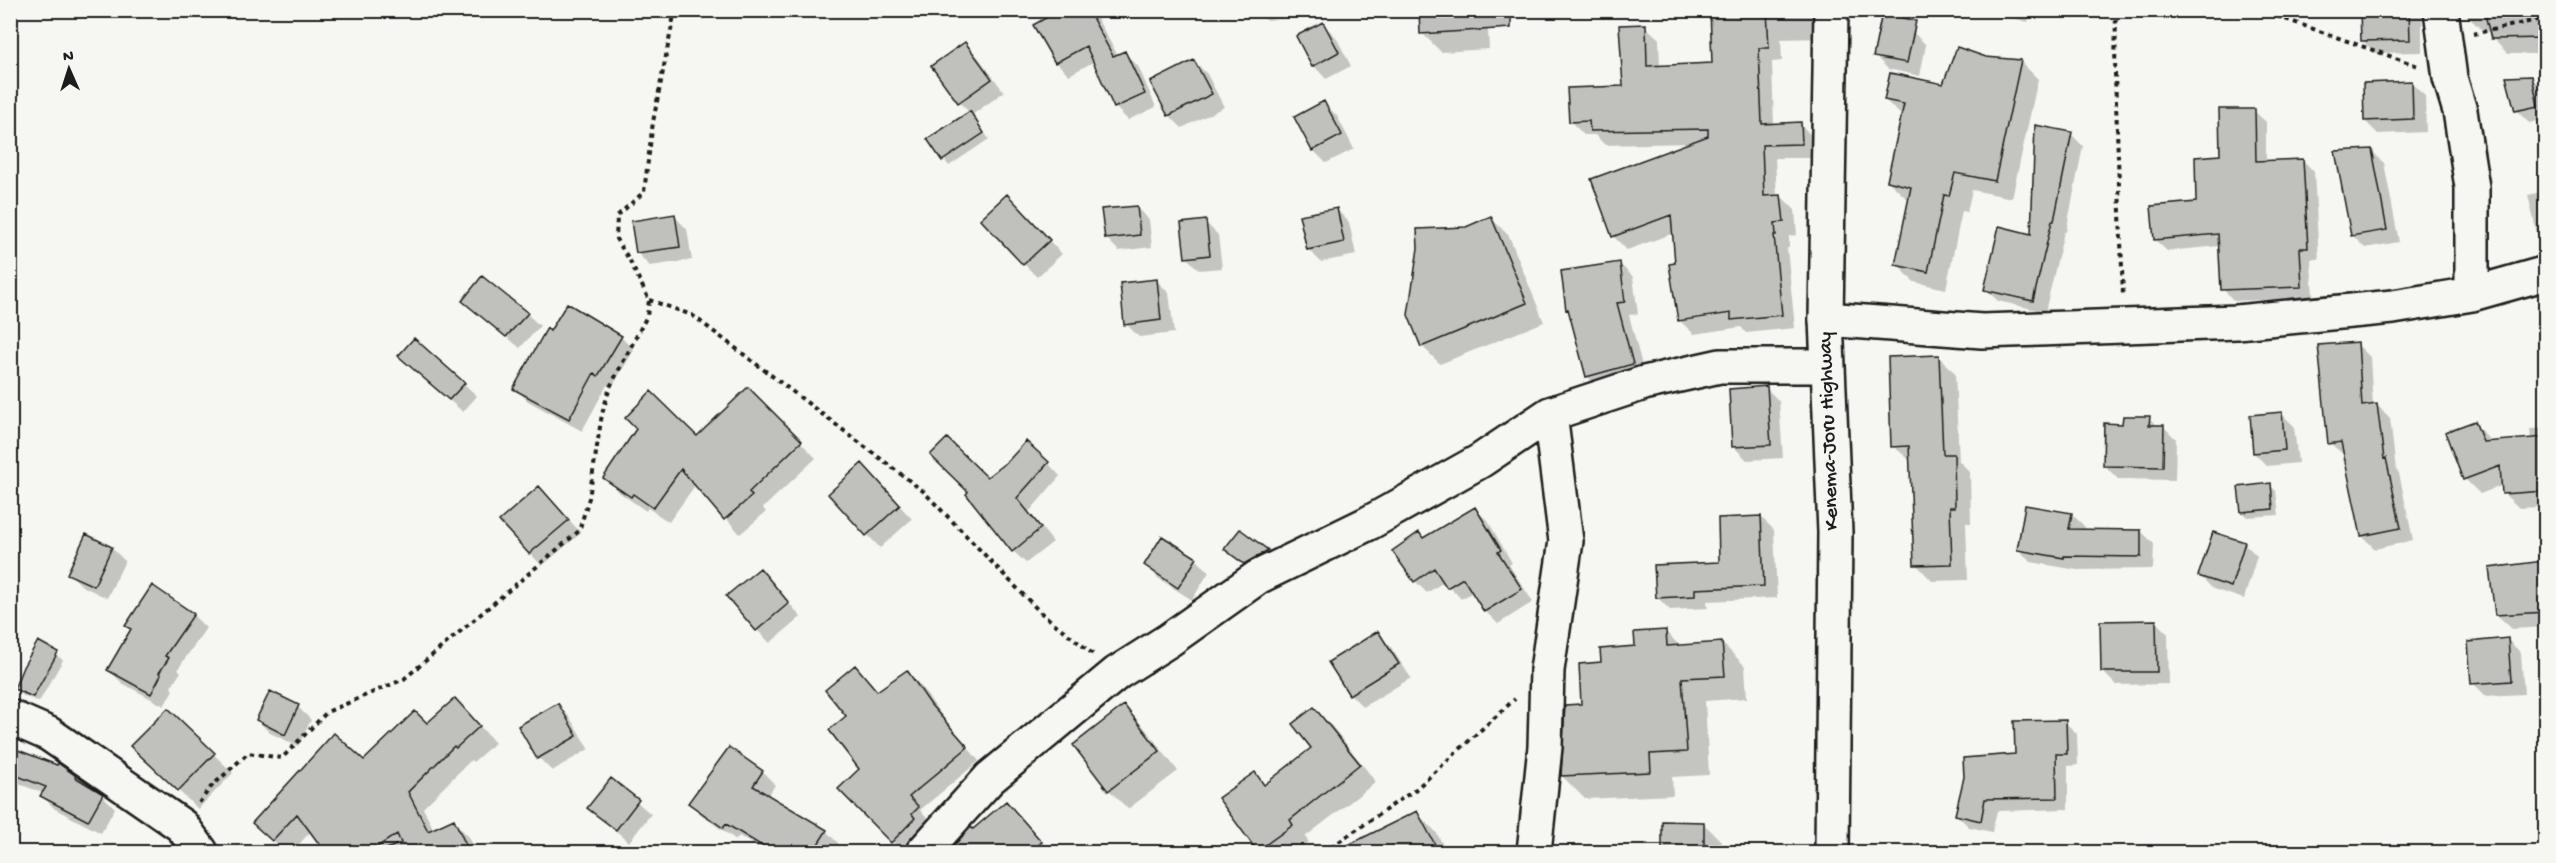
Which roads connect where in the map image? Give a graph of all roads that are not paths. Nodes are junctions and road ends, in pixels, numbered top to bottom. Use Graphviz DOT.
graph roads {
  1 [pos="1831,10"];
  2 [pos="2443,25"];
  3 [pos="2546,273"];
  4 [pos="2472,294"];
  5 [pos="1826,319"];
  6 [pos="1826,366"];
  7 [pos="1550,414"];
  8 [pos="10,717"];
  9 [pos="201,852"];
  10 [pos="923,852"];
  11 [pos="1534,852"];
  12 [pos="1832,852"];
  1 -- 5 [label="main road, Kenema-Joru Highway"];
  2 -- 4 [label="main road"];
  3 -- 4 [label="main road"];
  4 -- 5 [label="main road"];
  5 -- 6 [label="main road, Kenema-Joru Highway"];
  6 -- 7 [label="main road"];
  6 -- 12 [label="main road, Kenema-Joru Highway"];
  7 -- 10 [label="main road"];
  7 -- 11 [label="main road"];
  8 -- 9 [label="main road"];
}
